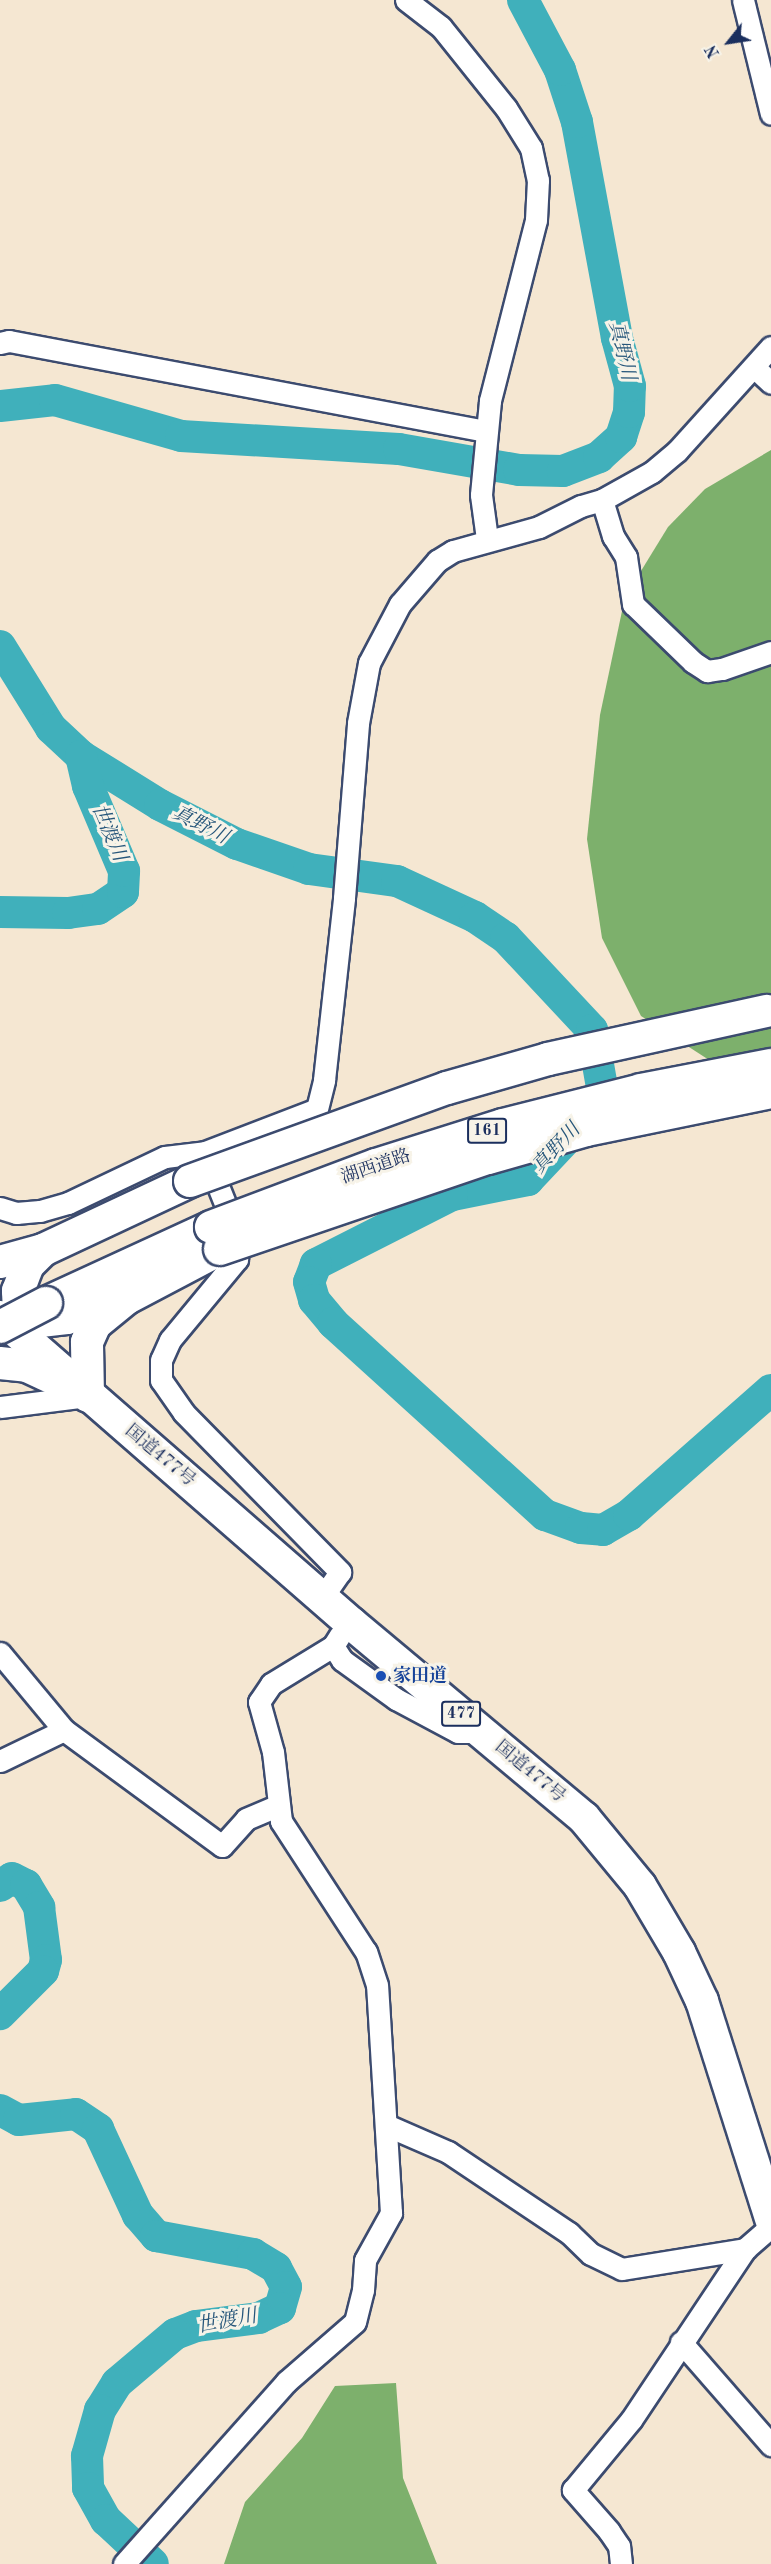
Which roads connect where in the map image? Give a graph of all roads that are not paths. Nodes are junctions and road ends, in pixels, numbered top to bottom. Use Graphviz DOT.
graph roads {
  1 [pos="406,0"];
  2 [pos="744,0"];
  3 [pos="771,114"];
  4 [pos="0,343"];
  5 [pos="771,347"];
  6 [pos="754,367"];
  7 [pos="771,383"];
  8 [pos="486,436"];
  9 [pos="602,500"];
  10 [pos="487,538"];
  11 [pos="771,652"];
  12 [pos="769,1010"];
  13 [pos="771,1065"];
  14 [pos="771,1092"];
  15 [pos="205,1152"];
  16 [pos="0,1208"];
  17 [pos="216,1238"];
  18 [pos="43,1250"];
  19 [pos="0,1262"];
  20 [pos="127,1298"];
  21 [pos="10,1325"];
  22 [pos="0,1364"];
  23 [pos="88,1396"];
  24 [pos="0,1407"];
  25 [pos="322,1598"];
  26 [pos="342,1635"];
  27 [pos="0,1653"];
  28 [pos="64,1730"];
  29 [pos="0,1761"];
  30 [pos="277,1806"];
  31 [pos="386,2125"];
  32 [pos="771,2219"];
  33 [pos="771,2226"];
  34 [pos="746,2249"];
  35 [pos="681,2342"];
  36 [pos="771,2445"];
  37 [pos="124,2564"];
  38 [pos="621,2564"];
  1 -- 8 [label="street"];
  2 -- 3 [label="street"];
  4 -- 8 [label="street"];
  5 -- 6 [label="street"];
  6 -- 7 [label="street"];
  6 -- 9 [label="street"];
  8 -- 10 [label="street"];
  9 -- 10 [label="street"];
  9 -- 11 [label="street"];
  10 -- 15 [label="street"];
  12 -- 18 [label="highway, bridge"];
  13 -- 17 [label="highway, 湖西道路 / 161, bridge"];
  14 -- 17 [label="highway, bridge"];
  15 -- 16 [label="street"];
  15 -- 25 [label="street"];
  17 -- 20 [label="highway"];
  17 -- 21 [label="highway, 湖西道路 / 161, bridge"];
  18 -- 19 [label="highway"];
  18 -- 21 [label="highway"];
  20 -- 21 [label="highway"];
  20 -- 23 [label="highway"];
  21 -- 23 [label="highway, 国道477号 / 477"];
  22 -- 23 [label="highway"];
  23 -- 24 [label="street"];
  23 -- 25 [label="highway, 国道477号 / 477"];
  25 -- 26 [label="highway, 国道477号 / 477"];
  26 -- 30 [label="street"];
  26 -- 32 [label="highway, 国道477号 / 477"];
  27 -- 28 [label="street"];
  28 -- 29 [label="street"];
  28 -- 30 [label="street"];
  30 -- 31 [label="street"];
  31 -- 34 [label="street"];
  31 -- 37 [label="street"];
  33 -- 34 [label="street"];
  34 -- 35 [label="street"];
  35 -- 36 [label="street"];
  35 -- 38 [label="street"];
}
